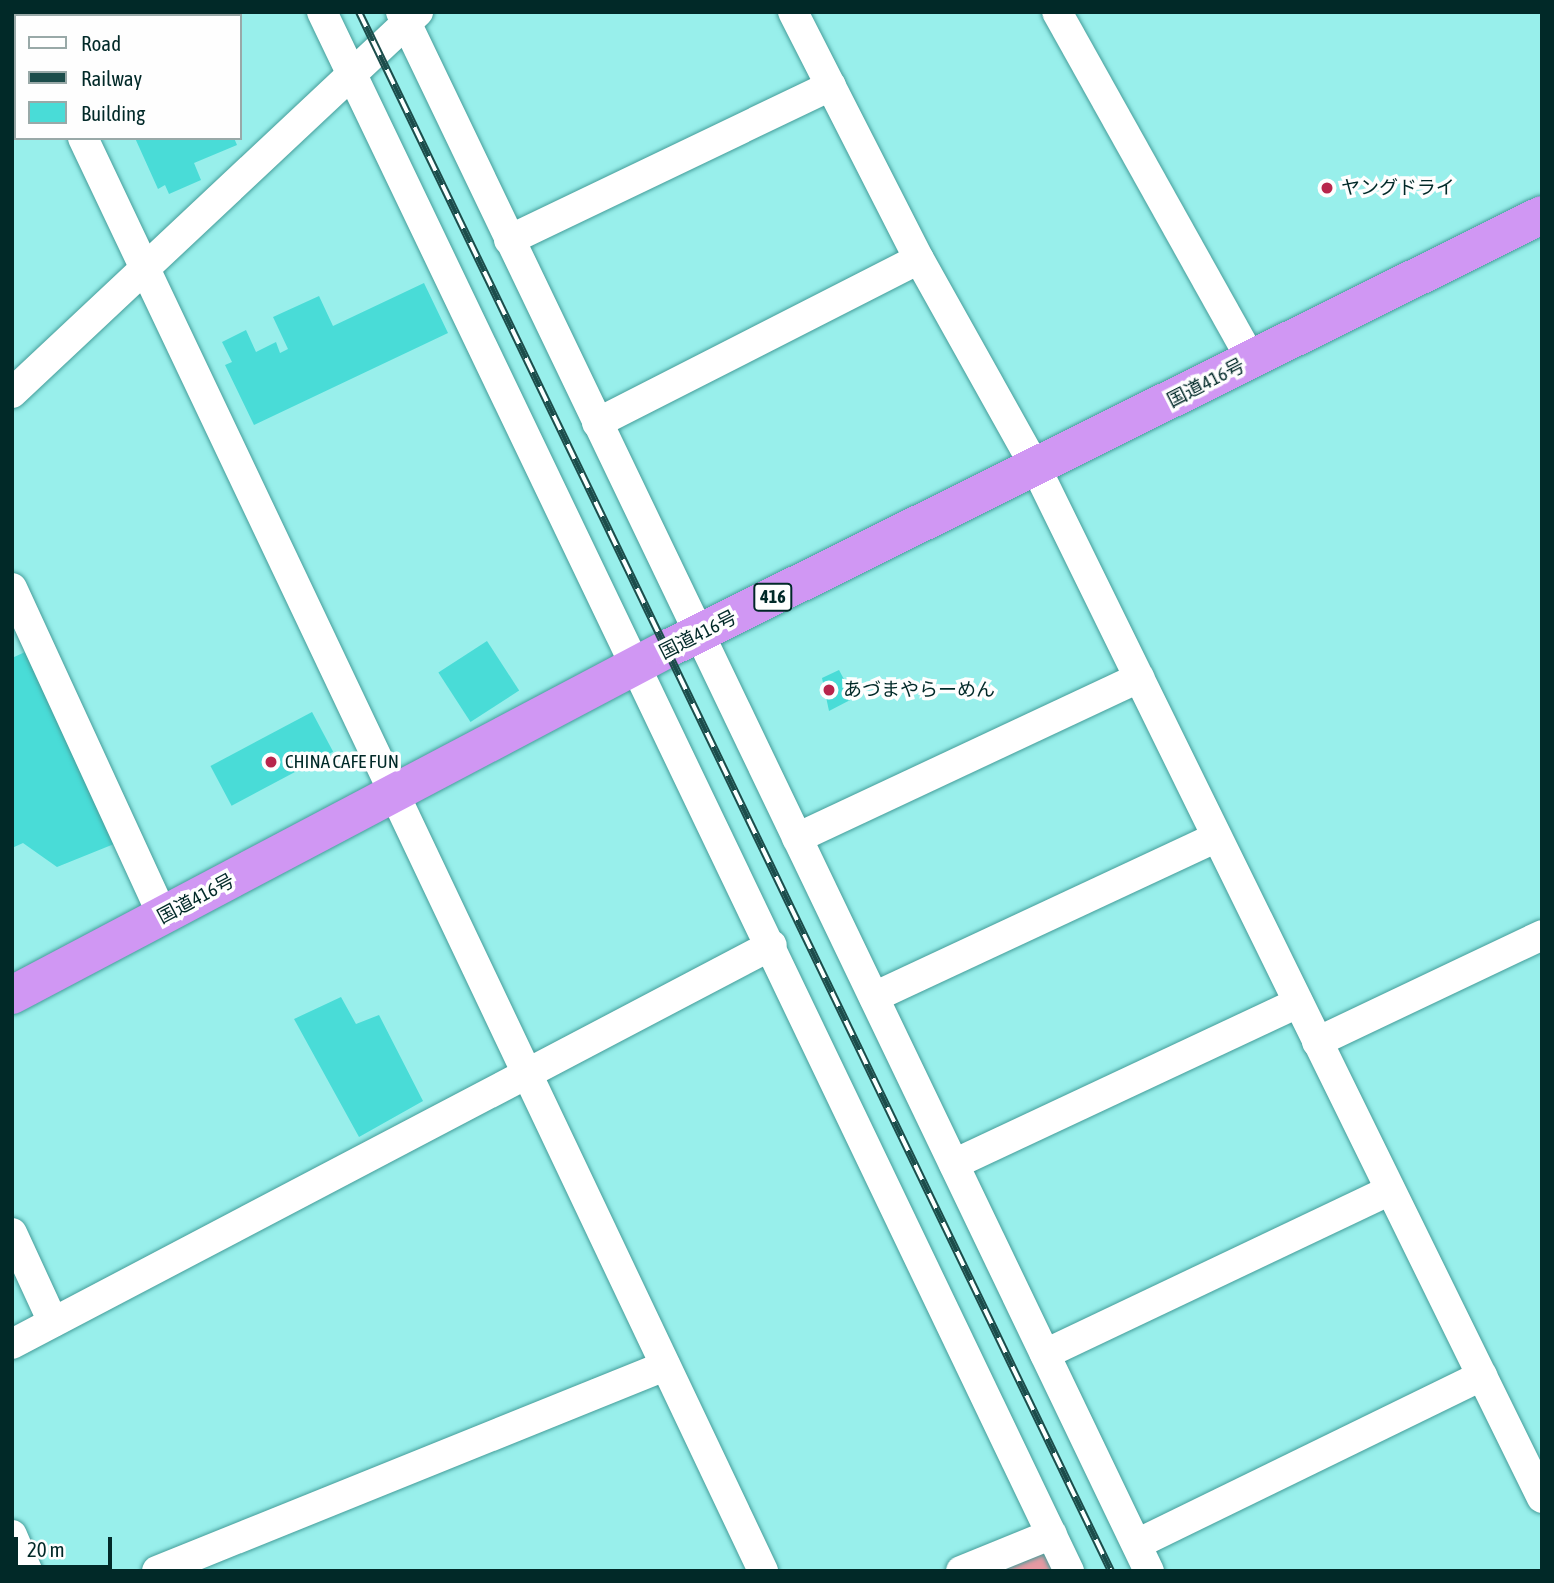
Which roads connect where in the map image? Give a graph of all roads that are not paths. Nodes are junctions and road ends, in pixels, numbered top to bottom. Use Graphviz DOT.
graph roads {
  1 [pos="322,12"];
  2 [pos="793,12"];
  3 [pos="1056,12"];
  4 [pos="408,16"];
  5 [pos="353,78"];
  6 [pos="831,86"];
  7 [pos="84,140"];
  8 [pos="1542,215"];
  9 [pos="509,240"];
  10 [pos="919,259"];
  11 [pos="146,269"];
  12 [pos="1251,359"];
  13 [pos="12,393"];
  14 [pos="597,423"];
  15 [pos="1037,470"];
  16 [pos="12,587"];
  17 [pos="698,633"];
  18 [pos="633,668"];
  19 [pos="1139,678"];
  20 [pos="394,795"];
  21 [pos="1217,837"];
  22 [pos="797,838"];
  23 [pos="163,916"];
  24 [pos="1542,935"];
  25 [pos="772,945"];
  26 [pos="12,995"];
  27 [pos="874,997"];
  28 [pos="1298,1003"];
  29 [pos="1317,1042"];
  30 [pos="527,1072"];
  31 [pos="954,1164"];
  32 [pos="1390,1190"];
  33 [pos="12,1233"];
  34 [pos="52,1322"];
  35 [pos="12,1344"];
  36 [pos="1045,1354"];
  37 [pos="665,1366"];
  38 [pos="1482,1376"];
  39 [pos="1542,1498"];
  40 [pos="1052,1534"];
  41 [pos="12,1535"];
  42 [pos="1137,1544"];
  43 [pos="27,1571"];
  44 [pos="157,1571"];
  45 [pos="763,1571"];
  46 [pos="961,1571"];
  47 [pos="1069,1571"];
  48 [pos="1149,1571"];
  1 -- 5 [label="street"];
  2 -- 6 [label="street"];
  3 -- 12 [label="street"];
  4 -- 5 [label="street"];
  4 -- 9 [label="street"];
  5 -- 11 [label="street"];
  5 -- 18 [label="street"];
  6 -- 9 [label="street"];
  6 -- 10 [label="street"];
  7 -- 11 [label="street"];
  8 -- 12 [label="highway, 国道416号 / 416"];
  9 -- 14 [label="street"];
  10 -- 14 [label="street"];
  10 -- 15 [label="street"];
  11 -- 13 [label="street"];
  11 -- 20 [label="street"];
  12 -- 15 [label="highway, 国道416号 / 416"];
  14 -- 17 [label="street"];
  15 -- 17 [label="highway, 国道416号 / 416"];
  15 -- 19 [label="street"];
  16 -- 23 [label="street"];
  17 -- 18 [label="highway, 国道416号 / 416"];
  17 -- 22 [label="street"];
  18 -- 20 [label="highway, 国道416号 / 416"];
  18 -- 25 [label="street"];
  19 -- 21 [label="street"];
  19 -- 22 [label="street"];
  20 -- 23 [label="highway, 国道416号 / 416"];
  20 -- 30 [label="street"];
  21 -- 27 [label="street"];
  21 -- 28 [label="street"];
  22 -- 27 [label="street"];
  23 -- 26 [label="highway, 国道416号 / 416"];
  24 -- 29 [label="street"];
  25 -- 30 [label="street"];
  25 -- 40 [label="street"];
  27 -- 31 [label="street"];
  28 -- 29 [label="street"];
  28 -- 31 [label="street"];
  29 -- 32 [label="street"];
  30 -- 34 [label="street"];
  30 -- 37 [label="street"];
  31 -- 36 [label="street"];
  32 -- 36 [label="street"];
  32 -- 38 [label="street"];
  33 -- 34 [label="street"];
  34 -- 35 [label="street"];
  36 -- 42 [label="street"];
  37 -- 44 [label="street"];
  37 -- 45 [label="street"];
  38 -- 39 [label="street"];
  38 -- 42 [label="street"];
  40 -- 46 [label="street"];
  40 -- 47 [label="street"];
  41 -- 43 [label="street"];
  42 -- 48 [label="street"];
}
